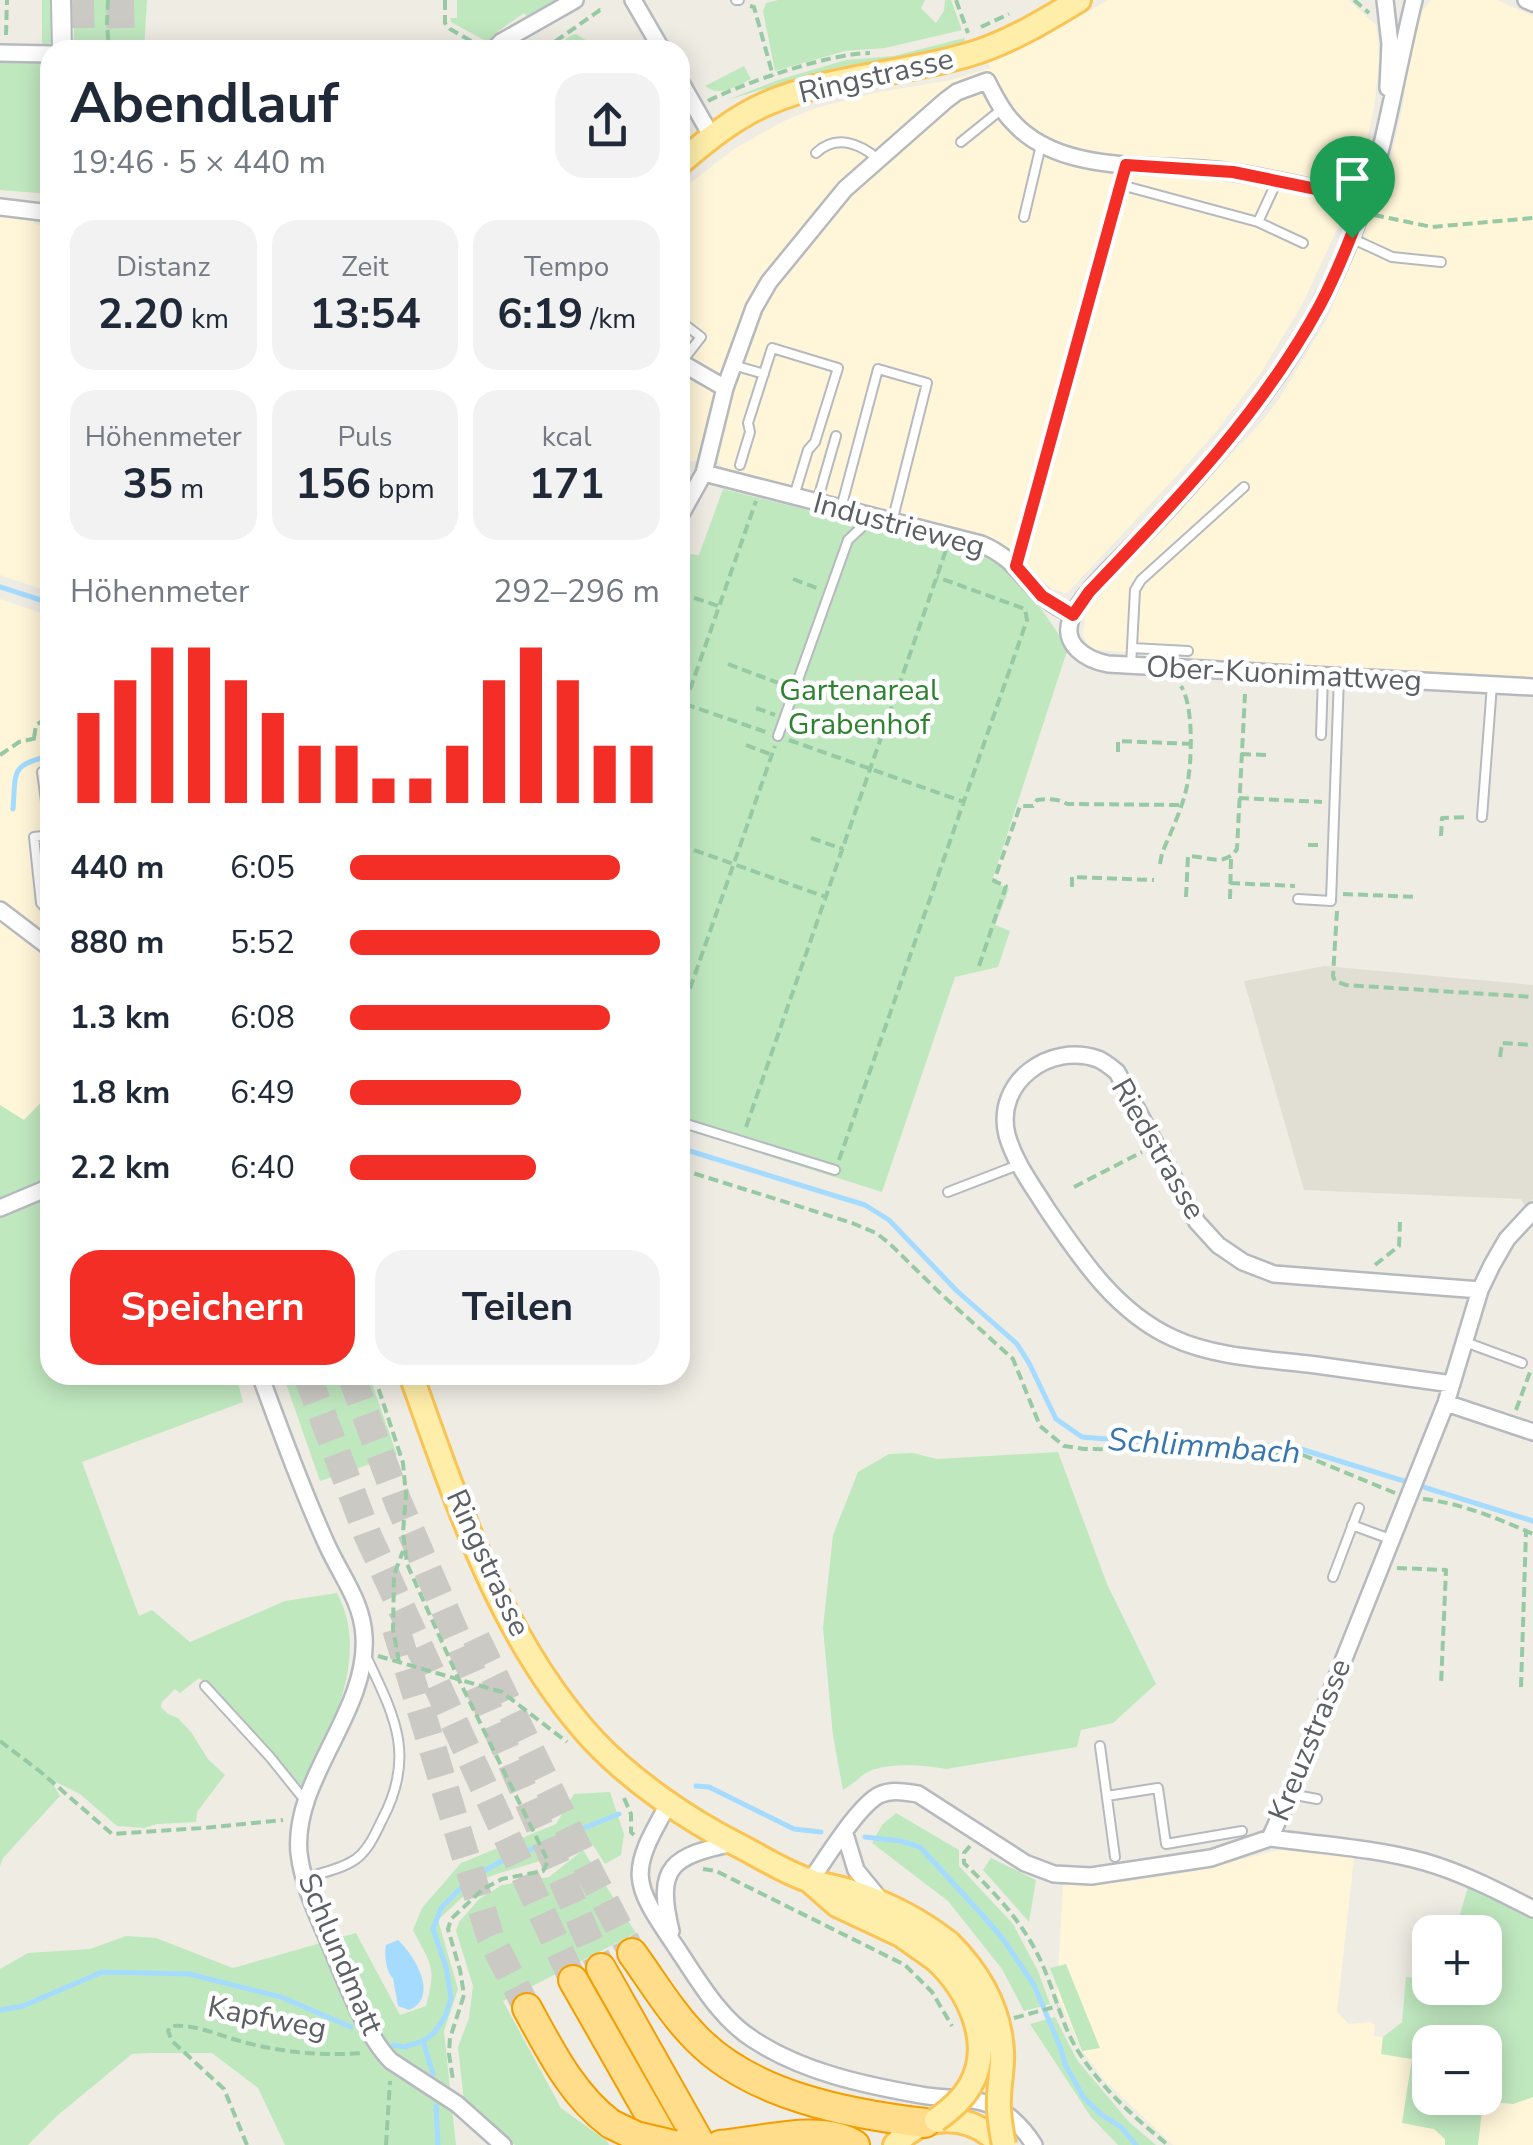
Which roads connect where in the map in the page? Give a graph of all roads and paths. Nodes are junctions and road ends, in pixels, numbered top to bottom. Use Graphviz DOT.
graph roads {
  1 [pos="7,0"];
  2 [pos="62,0"];
  3 [pos="108,0"];
  4 [pos="445,0"];
  5 [pos="575,0"];
  6 [pos="633,0"];
  7 [pos="738,0"];
  8 [pos="956,0"];
  9 [pos="1079,0"];
  10 [pos="1354,0"];
  11 [pos="1384,0"];
  12 [pos="1414,0"];
  13 [pos="1526,0"];
  14 [pos="1533,3"];
  15 [pos="605,10"];
  16 [pos="1376,18"];
  17 [pos="970,38"];
  18 [pos="62,40"];
  19 [pos="108,40"];
  20 [pos="471,40"];
  21 [pos="506,40"];
  22 [pos="558,40"];
  23 [pos="656,40"];
  24 [pos="2,53"];
  25 [pos="40,54"];
  26 [pos="773,76"];
  27 [pos="690,98"];
  28 [pos="1002,109"];
  29 [pos="1385,128"];
  30 [pos="712,137"];
  31 [pos="961,142"];
  32 [pos="1041,144"];
  33 [pos="816,153"];
  34 [pos="690,155"];
  35 [pos="878,159"];
  36 [pos="1126,165"];
  37 [pos="1277,181"];
  38 [pos="1120,186"];
  39 [pos="0,206"];
  40 [pos="1368,206"];
  41 [pos="40,211"];
  42 [pos="1024,217"];
  43 [pos="1533,218"];
  44 [pos="1258,222"];
  45 [pos="1352,238"];
  46 [pos="1302,243"];
  47 [pos="1441,262"];
  48 [pos="690,328"];
  49 [pos="690,351"];
  50 [pos="733,365"];
  51 [pos="690,369"];
  52 [pos="764,374"];
  53 [pos="725,388"];
  54 [pos="836,436"];
  55 [pos="740,465"];
  56 [pos="704,473"];
  57 [pos="1244,488"];
  58 [pos="794,496"];
  59 [pos="690,498"];
  60 [pos="756,500"];
  61 [pos="817,502"];
  62 [pos="840,508"];
  63 [pos="866,515"];
  64 [pos="892,522"];
  65 [pos="946,549"];
  66 [pos="1016,566"];
  67 [pos="937,578"];
  68 [pos="793,579"];
  69 [pos="830,592"];
  70 [pos="690,596"];
  71 [pos="719,606"];
  72 [pos="1073,615"];
  73 [pos="1132,648"];
  74 [pos="1188,652"];
  75 [pos="728,664"];
  76 [pos="1130,666"];
  77 [pos="1331,676"];
  78 [pos="1176,683"];
  79 [pos="1492,685"];
  80 [pos="1533,687"];
  81 [pos="796,689"];
  82 [pos="690,690"];
  83 [pos="1244,694"];
  84 [pos="690,706"];
  85 [pos="40,722"];
  86 [pos="1321,735"];
  87 [pos="778,736"];
  88 [pos="40,737"];
  89 [pos="34,738"];
  90 [pos="1192,743"];
  91 [pos="746,746"];
  92 [pos="1118,752"];
  93 [pos="0,754"];
  94 [pos="772,754"];
  95 [pos="1242,754"];
  96 [pos="1266,756"];
  97 [pos="871,768"];
  98 [pos="1239,798"];
  99 [pos="964,802"];
  100 [pos="1322,802"];
  101 [pos="1181,805"];
  102 [pos="1482,817"];
  103 [pos="40,836"];
  104 [pos="1441,836"];
  105 [pos="811,838"];
  106 [pos="1308,845"];
  107 [pos="1325,846"];
  108 [pos="690,849"];
  109 [pos="843,849"];
  110 [pos="1231,856"];
  111 [pos="734,864"];
  112 [pos="1160,864"];
  113 [pos="1154,880"];
  114 [pos="1230,883"];
  115 [pos="1072,887"];
  116 [pos="1331,888"];
  117 [pos="40,894"];
  118 [pos="826,897"];
  119 [pos="1186,897"];
  120 [pos="1417,897"];
  121 [pos="1230,900"];
  122 [pos="1298,900"];
  123 [pos="0,910"];
  124 [pos="1337,910"];
  125 [pos="40,940"];
  126 [pos="979,966"];
  127 [pos="690,988"];
  128 [pos="1533,996"];
  129 [pos="1533,1045"];
  130 [pos="1500,1057"];
  131 [pos="690,1125"];
  132 [pos="741,1142"];
  133 [pos="1155,1145"];
  134 [pos="1018,1165"];
  135 [pos="836,1170"];
  136 [pos="690,1173"];
  137 [pos="1074,1187"];
  138 [pos="40,1190"];
  139 [pos="948,1192"];
  140 [pos="0,1208"];
  141 [pos="1533,1211"];
  142 [pos="1400,1222"];
  143 [pos="1366,1264"];
  144 [pos="1480,1290"];
  145 [pos="1464,1342"];
  146 [pos="1522,1363"];
  147 [pos="1533,1368"];
  148 [pos="1452,1384"];
  149 [pos="264,1385"];
  150 [pos="377,1385"];
  151 [pos="415,1385"];
  152 [pos="1446,1402"];
  153 [pos="1511,1424"];
  154 [pos="1533,1432"];
  155 [pos="1405,1495"];
  156 [pos="1359,1508"];
  157 [pos="1352,1525"];
  158 [pos="1526,1532"];
  159 [pos="1533,1534"];
  160 [pos="1390,1539"];
  161 [pos="405,1547"];
  162 [pos="1379,1568"];
  163 [pos="1333,1577"];
  164 [pos="364,1652"];
  165 [pos="399,1662"];
  166 [pos="459,1680"];
  167 [pos="205,1686"];
  168 [pos="1441,1686"];
  169 [pos="1520,1687"];
  170 [pos="0,1741"];
  171 [pos="1100,1746"];
  172 [pos="579,1752"];
  173 [pos="629,1787"];
  174 [pos="1290,1794"];
  175 [pos="1107,1796"];
  176 [pos="1317,1800"];
  177 [pos="668,1802"];
  178 [pos="304,1811"];
  179 [pos="1242,1831"];
  180 [pos="631,1832"];
  181 [pos="845,1834"];
  182 [pos="979,1834"];
  183 [pos="1270,1838"];
  184 [pos="1190,1841"];
  185 [pos="734,1843"];
  186 [pos="1114,1857"];
  187 [pos="1192,1861"];
  188 [pos="700,1869"];
  189 [pos="305,1878"];
  190 [pos="810,1881"];
  191 [pos="884,1904"];
  192 [pos="1533,1909"];
  193 [pos="674,1944"];
  194 [pos="942,1951"];
  195 [pos="632,1954"];
  196 [pos="601,1968"];
  197 [pos="573,1980"];
  198 [pos="1057,2007"];
  199 [pos="526,2008"];
  200 [pos="1023,2017"];
  201 [pos="952,2026"];
  202 [pos="386,2057"];
  203 [pos="458,2104"];
  204 [pos="931,2122"];
  205 [pos="247,2145"];
  206 [pos="386,2145"];
  207 [pos="503,2145"];
  208 [pos="667,2145"];
  209 [pos="674,2145"];
  210 [pos="701,2145"];
  211 [pos="720,2145"];
  212 [pos="855,2145"];
  213 [pos="894,2145"];
  214 [pos="1002,2145"];
  215 [pos="1034,2145"];
  216 [pos="1168,2145"];
  1 -- 24 [label="path"];
  2 -- 18 [label="street"];
  3 -- 19 [label="path"];
  4 -- 20 [label="path"];
  5 -- 21 [label="street"];
  6 -- 23 [label="street"];
  7 -- 26 [label="path"];
  8 -- 17 [label="path"];
  9 -- 30 [label="main road, Ringstrasse"];
  10 -- 16 [label="path"];
  11 -- 29 [label="street"];
  12 -- 29 [label="street"];
  13 -- 14 [label="street"];
  15 -- 22 [label="path"];
  24 -- 25 [label="street"];
  27 -- 30 [label="street"];
  28 -- 31 [label="lane"];
  28 -- 32 [label="street"];
  28 -- 35 [label="street"];
  29 -- 40 [label="street"];
  30 -- 34 [label="main road, Ringstrasse"];
  32 -- 36 [label="street"];
  32 -- 42 [label="lane"];
  33 -- 35 [label="lane"];
  35 -- 50 [label="street"];
  36 -- 37 [label="street"];
  36 -- 38 [label="lane"];
  37 -- 40 [label="street"];
  37 -- 44 [label="lane"];
  38 -- 44 [label="lane"];
  38 -- 66 [label="lane"];
  39 -- 41 [label="street"];
  40 -- 43 [label="path"];
  40 -- 45 [label="street"];
  44 -- 46 [label="lane"];
  45 -- 47 [label="lane"];
  45 -- 72 [label="street"];
  48 -- 49 [label="lane"];
  50 -- 52 [label="lane"];
  50 -- 53 [label="street"];
  51 -- 53 [label="street"];
  52 -- 55 [label="lane"];
  52 -- 58 [label="lane"];
  53 -- 56 [label="street"];
  54 -- 61 [label="lane"];
  56 -- 58 [label="street, Industrieweg"];
  56 -- 59 [label="street"];
  57 -- 73 [label="lane"];
  58 -- 61 [label="street, Industrieweg"];
  60 -- 71 [label="path"];
  61 -- 62 [label="street, Industrieweg"];
  62 -- 63 [label="street, Industrieweg"];
  62 -- 64 [label="lane"];
  63 -- 64 [label="street, Industrieweg"];
  63 -- 69 [label="lane"];
  64 -- 66 [label="street, Industrieweg"];
  65 -- 67 [label="path"];
  66 -- 72 [label="street, Industrieweg"];
  67 -- 97 [label="path"];
  67 -- 99 [label="path"];
  68 -- 69 [label="path"];
  69 -- 81 [label="lane"];
  70 -- 71 [label="path"];
  71 -- 82 [label="path"];
  72 -- 76 [label="street, Ober-Kuonimattweg"];
  73 -- 74 [label="lane"];
  73 -- 76 [label="lane"];
  75 -- 81 [label="path"];
  76 -- 77 [label="street, Ober-Kuonimattweg"];
  77 -- 79 [label="street, Ober-Kuonimattweg"];
  77 -- 86 [label="lane"];
  77 -- 116 [label="lane"];
  78 -- 90 [label="path"];
  79 -- 80 [label="street, Ober-Kuonimattweg"];
  79 -- 102 [label="lane"];
  81 -- 87 [label="lane"];
  83 -- 95 [label="path"];
  84 -- 87 [label="path"];
  85 -- 89 [label="path"];
  87 -- 94 [label="path"];
  87 -- 97 [label="path"];
  88 -- 89 [label="path"];
  89 -- 93 [label="path"];
  90 -- 92 [label="path"];
  90 -- 101 [label="path"];
  91 -- 94 [label="path"];
  94 -- 111 [label="path"];
  95 -- 96 [label="path"];
  95 -- 98 [label="path"];
  97 -- 99 [label="path"];
  97 -- 109 [label="path"];
  98 -- 100 [label="path"];
  98 -- 110 [label="path"];
  99 -- 135 [label="path"];
  101 -- 112 [label="path"];
  101 -- 126 [label="path"];
  102 -- 104 [label="path"];
  103 -- 117 [label="lane"];
  105 -- 109 [label="path"];
  106 -- 107 [label="path"];
  108 -- 111 [label="path"];
  109 -- 118 [label="path"];
  110 -- 114 [label="path"];
  110 -- 119 [label="path"];
  111 -- 118 [label="path"];
  111 -- 127 [label="path"];
  113 -- 115 [label="path"];
  114 -- 116 [label="path"];
  114 -- 121 [label="path"];
  116 -- 120 [label="path"];
  116 -- 122 [label="lane"];
  118 -- 132 [label="path"];
  123 -- 125 [label="street"];
  124 -- 128 [label="path"];
  129 -- 130 [label="path"];
  131 -- 132 [label="lane"];
  132 -- 135 [label="lane"];
  133 -- 134 [label="street, Riedstrasse"];
  133 -- 137 [label="path"];
  133 -- 144 [label="street, Riedstrasse"];
  134 -- 139 [label="lane"];
  134 -- 148 [label="street, Riedstrasse"];
  136 -- 155 [label="path"];
  138 -- 140 [label="street"];
  141 -- 144 [label="street, Kreuzstrasse"];
  142 -- 143 [label="path"];
  144 -- 145 [label="street, Kreuzstrasse"];
  145 -- 146 [label="lane"];
  145 -- 148 [label="street, Kreuzstrasse"];
  147 -- 153 [label="path"];
  148 -- 152 [label="street, Kreuzstrasse"];
  149 -- 164 [label="street, Schlundmatt"];
  150 -- 161 [label="path"];
  151 -- 173 [label="main road, Ringstrasse"];
  152 -- 153 [label="street"];
  152 -- 155 [label="street, Kreuzstrasse"];
  153 -- 154 [label="street"];
  155 -- 158 [label="path"];
  155 -- 160 [label="street, Kreuzstrasse"];
  156 -- 157 [label="lane"];
  157 -- 160 [label="lane"];
  157 -- 163 [label="lane"];
  158 -- 159 [label="path"];
  158 -- 169 [label="path"];
  160 -- 162 [label="street, Kreuzstrasse"];
  161 -- 165 [label="path"];
  161 -- 166 [label="path"];
  162 -- 168 [label="path"];
  162 -- 174 [label="street, Kreuzstrasse"];
  164 -- 165 [label="path"];
  164 -- 178 [label="street, Schlundmatt"];
  164 -- 189 [label="lane"];
  165 -- 166 [label="path"];
  166 -- 172 [label="path"];
  166 -- 203 [label="path"];
  167 -- 178 [label="lane"];
  170 -- 178 [label="path"];
  171 -- 175 [label="lane"];
  173 -- 177 [label="main road, Ringstrasse"];
  173 -- 180 [label="path"];
  174 -- 176 [label="lane"];
  174 -- 183 [label="street, Kreuzstrasse"];
  175 -- 184 [label="lane"];
  175 -- 186 [label="lane"];
  177 -- 185 [label="main road"];
  177 -- 193 [label="street"];
  178 -- 189 [label="street, Schlundmatt"];
  179 -- 184 [label="lane"];
  181 -- 182 [label="street, Kreuzstrasse"];
  181 -- 190 [label="street, Kreuzstrasse"];
  181 -- 191 [label="street"];
  182 -- 187 [label="street, Kreuzstrasse"];
  182 -- 198 [label="path"];
  183 -- 187 [label="street, Kreuzstrasse"];
  183 -- 192 [label="street"];
  184 -- 187 [label="lane"];
  185 -- 190 [label="main road"];
  185 -- 193 [label="street"];
  188 -- 201 [label="path"];
  189 -- 202 [label="street, Schlundmatt"];
  190 -- 191 [label="main road"];
  190 -- 194 [label="main road"];
  191 -- 194 [label="main road"];
  193 -- 215 [label="street"];
  194 -- 204 [label="main road, bridge"];
  194 -- 214 [label="main road, bridge"];
  195 -- 204 [label="highway"];
  196 -- 210 [label="highway"];
  197 -- 208 [label="highway"];
  198 -- 200 [label="path"];
  198 -- 216 [label="path"];
  199 -- 209 [label="highway, bridge"];
  202 -- 203 [label="street, Schlundmatt"];
  202 -- 205 [label="path, Kapfweg"];
  202 -- 206 [label="path"];
  203 -- 207 [label="street, Schlundmatt"];
  204 -- 213 [label="main road"];
  204 -- 214 [label="main road"];
  211 -- 212 [label="highway"];
}
